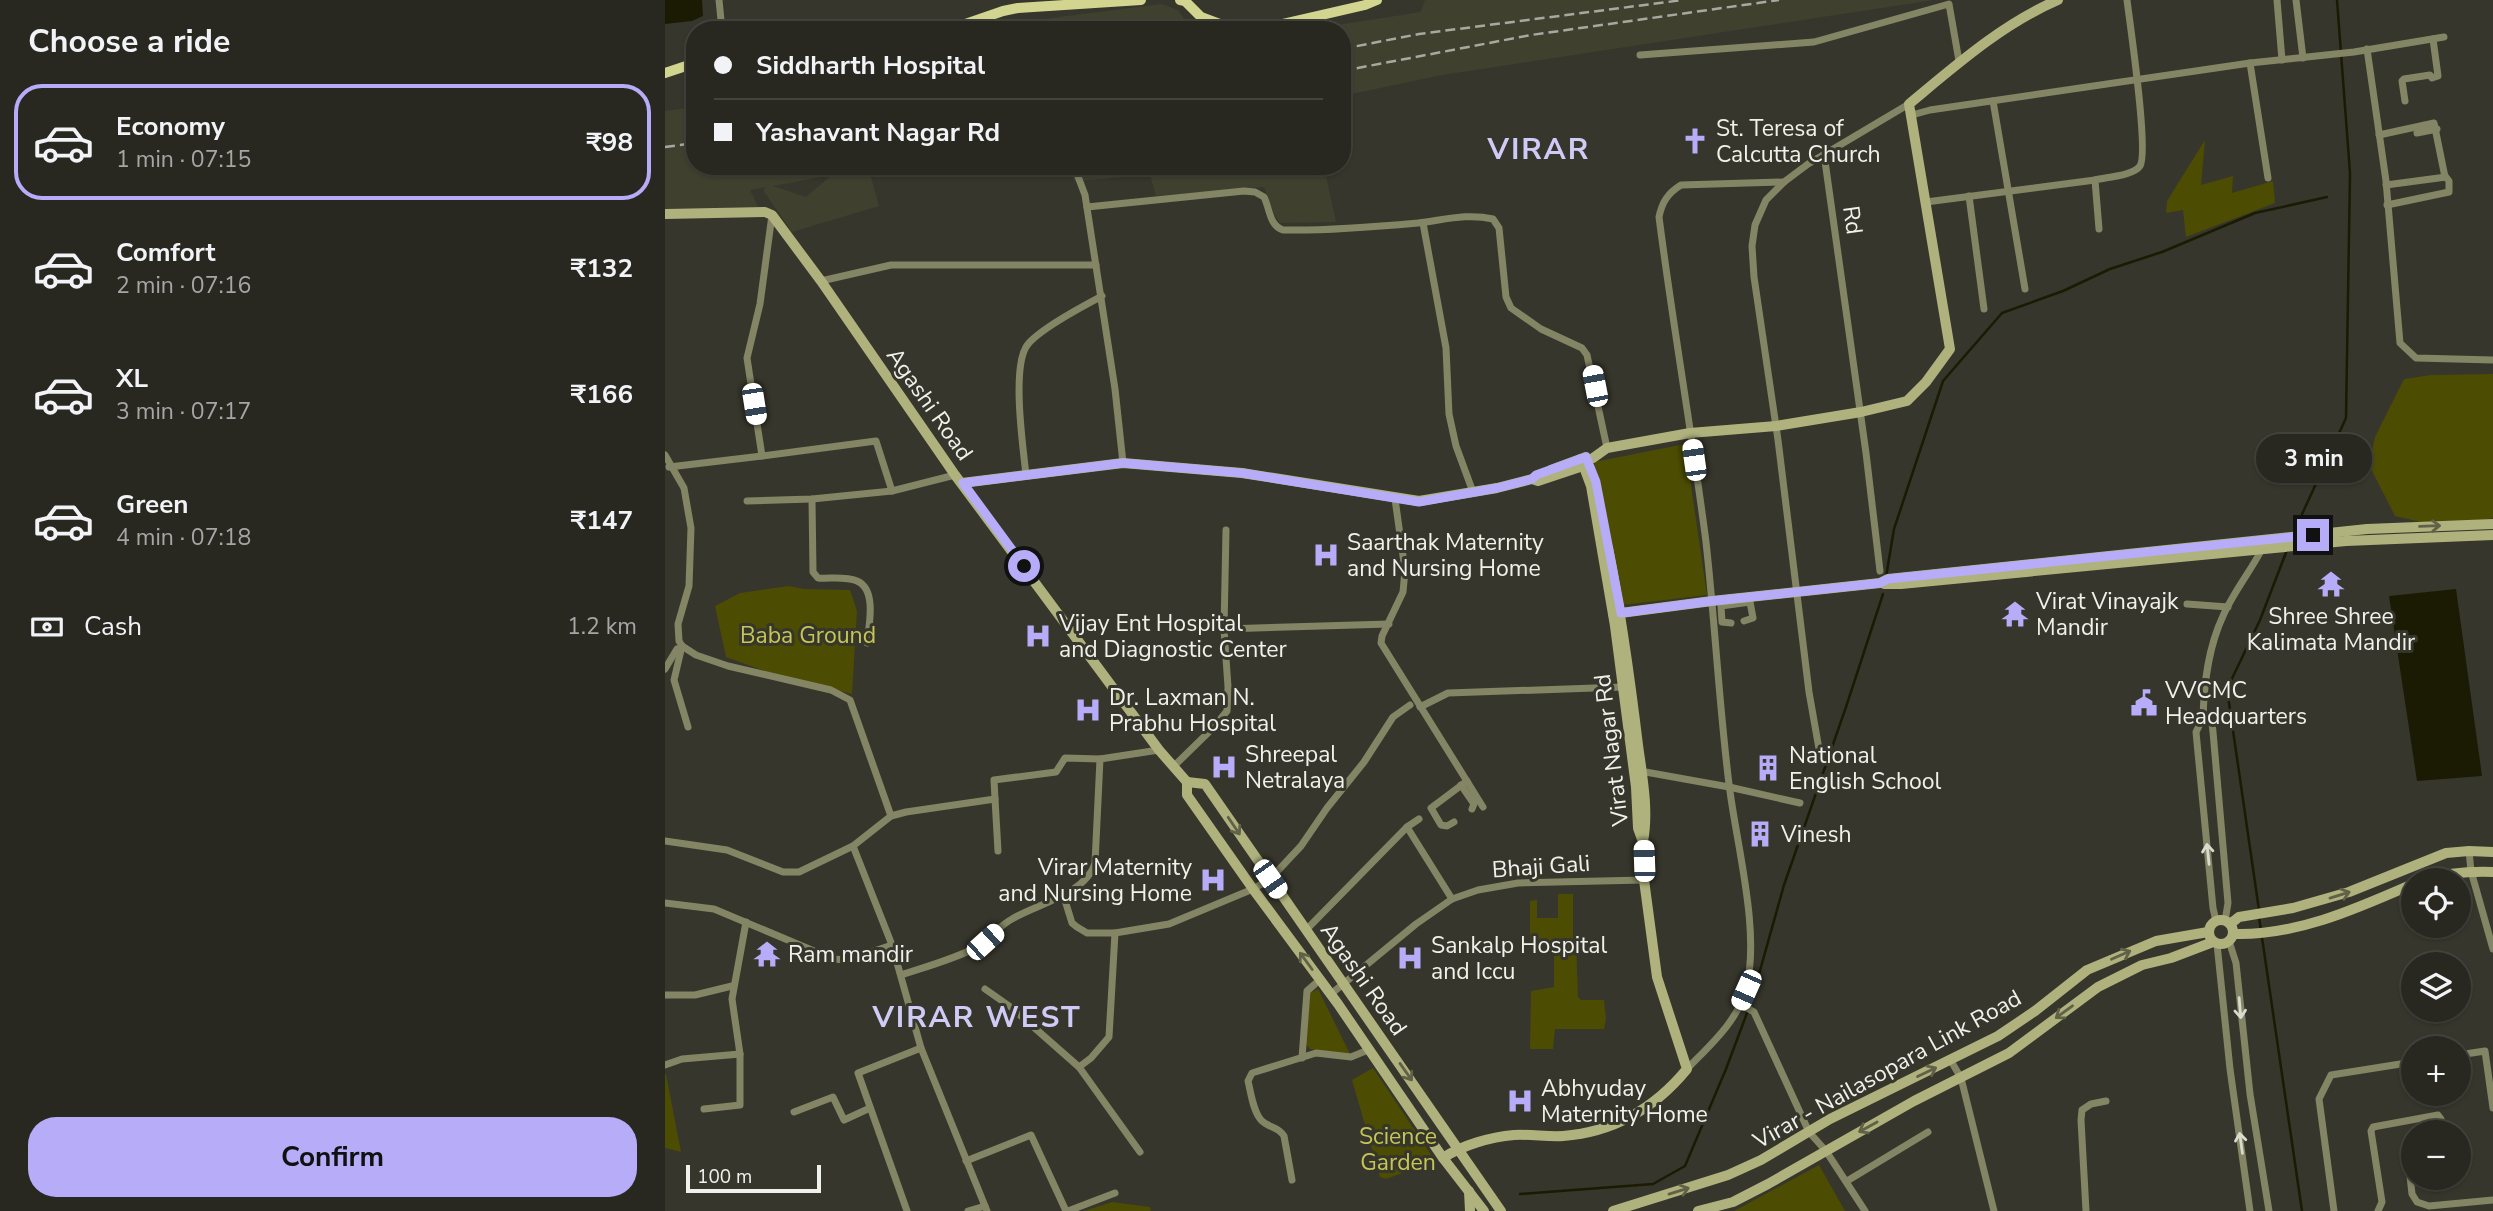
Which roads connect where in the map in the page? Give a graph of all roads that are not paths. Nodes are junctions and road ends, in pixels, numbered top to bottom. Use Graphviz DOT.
graph roads {
  1 [pos="719,0"];
  2 [pos="1141,0"];
  3 [pos="1179,0"];
  4 [pos="1377,0"];
  5 [pos="2058,0"];
  6 [pos="2127,0"];
  7 [pos="2277,0"];
  8 [pos="2296,0"];
  9 [pos="1018,4"];
  10 [pos="721,21"];
  11 [pos="973,21"];
  12 [pos="1210,21"];
  13 [pos="1295,21"];
  14 [pos="2444,37"];
  15 [pos="2433,39"];
  16 [pos="2367,49"];
  17 [pos="1640,55"];
  18 [pos="2303,58"];
  19 [pos="2282,60"];
  20 [pos="1959,61"];
  21 [pos="2250,63"];
  22 [pos="686,66"];
  23 [pos="665,72"];
  24 [pos="2137,80"];
  25 [pos="1993,101"];
  26 [pos="2405,101"];
  27 [pos="1910,109"];
  28 [pos="2437,129"];
  29 [pos="2417,133"];
  30 [pos="2379,135"];
  31 [pos="1824,154"];
  32 [pos="1078,175"];
  33 [pos="2445,177"];
  34 [pos="2267,178"];
  35 [pos="2095,180"];
  36 [pos="1784,182"];
  37 [pos="2386,185"];
  38 [pos="2007,191"];
  39 [pos="1969,196"];
  40 [pos="1926,202"];
  41 [pos="2388,205"];
  42 [pos="1087,207"];
  43 [pos="665,214"];
  44 [pos="772,215"];
  45 [pos="1423,223"];
  46 [pos="2099,229"];
  47 [pos="1096,265"];
  48 [pos="821,281"];
  49 [pos="2025,289"];
  50 [pos="1102,296"];
  51 [pos="1984,309"];
  52 [pos="2493,360"];
  53 [pos="1861,412"];
  54 [pos="1776,426"];
  55 [pos="1690,433"];
  56 [pos="1607,448"];
  57 [pos="762,453"];
  58 [pos="665,454"];
  59 [pos="1586,461"];
  60 [pos="1123,463"];
  61 [pos="668,466"];
  62 [pos="955,475"];
  63 [pos="1026,475"];
  64 [pos="963,483"];
  65 [pos="892,491"];
  66 [pos="1473,492"];
  67 [pos="813,499"];
  68 [pos="1395,499"];
  69 [pos="747,501"];
  70 [pos="2493,524"];
  71 [pos="1226,530"];
  72 [pos="2367,534"];
  73 [pos="2493,536"];
  74 [pos="2276,543"];
  75 [pos="2262,549"];
  76 [pos="1879,571"];
  77 [pos="1880,583"];
  78 [pos="1796,593"];
  79 [pos="1718,602"];
  80 [pos="2187,604"];
  81 [pos="2228,607"];
  82 [pos="1617,613"];
  83 [pos="1744,621"];
  84 [pos="1731,623"];
  85 [pos="1389,624"];
  86 [pos="1224,629"];
  87 [pos="681,643"];
  88 [pos="867,643"];
  89 [pos="665,669"];
  90 [pos="1623,687"];
  91 [pos="1410,705"];
  92 [pos="1420,707"];
  93 [pos="2203,718"];
  94 [pos="688,727"];
  95 [pos="1160,750"];
  96 [pos="1819,750"];
  97 [pos="1100,759"];
  98 [pos="1174,766"];
  99 [pos="1637,771"];
  100 [pos="1187,782"];
  101 [pos="1464,783"];
  102 [pos="1729,787"];
  103 [pos="995,800"];
  104 [pos="1800,803"];
  105 [pos="1483,807"];
  106 [pos="1472,809"];
  107 [pos="891,816"];
  108 [pos="1419,819"];
  109 [pos="1454,822"];
  110 [pos="1407,827"];
  111 [pos="665,841"];
  112 [pos="853,846"];
  113 [pos="2469,850"];
  114 [pos="998,851"];
  115 [pos="2493,852"];
  116 [pos="2471,868"];
  117 [pos="2471,871"];
  118 [pos="2493,872"];
  119 [pos="1270,879"];
  120 [pos="1644,880"];
  121 [pos="1253,889"];
  122 [pos="2401,889"];
  123 [pos="1063,894"];
  124 [pos="1452,899"];
  125 [pos="665,903"];
  126 [pos="2293,908"];
  127 [pos="746,922"];
  128 [pos="2297,927"];
  129 [pos="2226,928"];
  130 [pos="1306,930"];
  131 [pos="1115,933"];
  132 [pos="2213,939"];
  133 [pos="892,945"];
  134 [pos="2493,949"];
  135 [pos="901,975"];
  136 [pos="1344,983"];
  137 [pos="1315,984"];
  138 [pos="732,986"];
  139 [pos="985,989"];
  140 [pos="1331,994"];
  141 [pos="665,995"];
  142 [pos="1742,1005"];
  143 [pos="921,1048"];
  144 [pos="1368,1049"];
  145 [pos="2489,1050"];
  146 [pos="2471,1053"];
  147 [pos="740,1055"];
  148 [pos="1302,1058"];
  149 [pos="1951,1061"];
  150 [pos="2401,1064"];
  151 [pos="665,1065"];
  152 [pos="1079,1067"];
  153 [pos="1687,1069"];
  154 [pos="1961,1078"];
  155 [pos="2106,1101"];
  156 [pos="870,1108"];
  157 [pos="2493,1108"];
  158 [pos="704,1109"];
  159 [pos="794,1112"];
  160 [pos="2411,1120"];
  161 [pos="2441,1120"];
  162 [pos="2401,1122"];
  163 [pos="1809,1132"];
  164 [pos="1928,1132"];
  165 [pos="1457,1148"];
  166 [pos="1826,1151"];
  167 [pos="1140,1152"];
  168 [pos="1443,1158"];
  169 [pos="966,1161"];
  170 [pos="1292,1180"];
  171 [pos="1847,1181"];
  172 [pos="2411,1190"];
  173 [pos="1469,1191"];
  174 [pos="1115,1193"];
  175 [pos="2493,1200"];
  176 [pos="986,1209"];
  177 [pos="907,1211"];
  178 [pos="968,1211"];
  179 [pos="1067,1211"];
  180 [pos="1470,1211"];
  181 [pos="1483,1211"];
  182 [pos="1501,1211"];
  183 [pos="1613,1211"];
  184 [pos="1698,1211"];
  185 [pos="1865,1211"];
  186 [pos="1994,1211"];
  187 [pos="2086,1211"];
  188 [pos="2250,1211"];
  189 [pos="2269,1211"];
  190 [pos="2334,1211"];
  191 [pos="2378,1211"];
  1 -- 10 [label="street"];
  2 -- 9 [label="main road"];
  3 -- 12 [label="main road"];
  4 -- 13 [label="main road"];
  5 -- 20 [label="street"];
  6 -- 24 [label="street"];
  7 -- 19 [label="street"];
  8 -- 18 [label="street"];
  9 -- 11 [label="main road"];
  14 -- 15 [label="street"];
  15 -- 16 [label="street"];
  15 -- 26 [label="street"];
  16 -- 18 [label="street"];
  16 -- 30 [label="street"];
  17 -- 20 [label="street"];
  18 -- 19 [label="street"];
  19 -- 21 [label="street"];
  20 -- 27 [label="street"];
  21 -- 24 [label="street"];
  21 -- 34 [label="street"];
  22 -- 23 [label="main road"];
  24 -- 25 [label="street"];
  24 -- 35 [label="street"];
  25 -- 27 [label="street"];
  25 -- 38 [label="street"];
  27 -- 31 [label="street"];
  27 -- 40 [label="street"];
  28 -- 29 [label="street"];
  28 -- 30 [label="street"];
  28 -- 33 [label="street"];
  30 -- 37 [label="street"];
  31 -- 36 [label="street"];
  31 -- 53 [label="street, Rd"];
  32 -- 42 [label="street"];
  33 -- 37 [label="street"];
  33 -- 41 [label="street"];
  35 -- 38 [label="street"];
  35 -- 46 [label="street"];
  36 -- 54 [label="street"];
  36 -- 55 [label="street"];
  37 -- 41 [label="street"];
  38 -- 39 [label="street"];
  38 -- 49 [label="street"];
  39 -- 40 [label="street"];
  39 -- 51 [label="street"];
  40 -- 53 [label="street"];
  41 -- 52 [label="street"];
  42 -- 45 [label="street"];
  42 -- 47 [label="street"];
  43 -- 44 [label="street"];
  44 -- 48 [label="street, Agashi Road"];
  44 -- 57 [label="street"];
  45 -- 56 [label="street"];
  45 -- 66 [label="street"];
  47 -- 48 [label="street"];
  47 -- 50 [label="street"];
  48 -- 62 [label="street, Agashi Road"];
  50 -- 60 [label="street"];
  50 -- 63 [label="street"];
  53 -- 54 [label="street"];
  53 -- 76 [label="street, Rd"];
  54 -- 55 [label="street"];
  54 -- 78 [label="street"];
  55 -- 56 [label="street"];
  55 -- 79 [label="street"];
  56 -- 59 [label="street"];
  57 -- 61 [label="street"];
  57 -- 65 [label="street"];
  58 -- 61 [label="street"];
  59 -- 66 [label="street"];
  59 -- 82 [label="street, Virat Nagar Rd"];
  60 -- 63 [label="street"];
  60 -- 68 [label="street"];
  61 -- 87 [label="street"];
  62 -- 64 [label="street, Agashi Road"];
  62 -- 65 [label="street"];
  63 -- 64 [label="street"];
  64 -- 95 [label="street, Agashi Road"];
  65 -- 67 [label="street"];
  66 -- 68 [label="street"];
  67 -- 69 [label="street"];
  67 -- 88 [label="street"];
  68 -- 85 [label="street"];
  72 -- 70 [label="street, one-way"];
  71 -- 86 [label="street"];
  72 -- 73 [label="street"];
  72 -- 74 [label="street"];
  74 -- 75 [label="street"];
  74 -- 77 [label="street"];
  75 -- 77 [label="street"];
  75 -- 81 [label="street"];
  77 -- 78 [label="street"];
  78 -- 79 [label="street"];
  78 -- 96 [label="street"];
  79 -- 82 [label="street"];
  79 -- 83 [label="street"];
  79 -- 84 [label="street"];
  79 -- 102 [label="street"];
  80 -- 81 [label="street"];
  81 -- 93 [label="street"];
  82 -- 90 [label="street, Virat Nagar Rd"];
  82 -- 99 [label="street"];
  85 -- 86 [label="street"];
  85 -- 92 [label="street"];
  86 -- 98 [label="street"];
  87 -- 89 [label="street"];
  87 -- 94 [label="street"];
  87 -- 107 [label="street"];
  90 -- 92 [label="street"];
  90 -- 99 [label="street, Virat Nagar Rd"];
  91 -- 119 [label="street"];
  92 -- 101 [label="street"];
  93 -- 129 [label="street"];
  129 -- 93 [label="street, one-way"];
  95 -- 97 [label="street"];
  95 -- 98 [label="street, Agashi Road"];
  97 -- 103 [label="street"];
  97 -- 123 [label="street"];
  98 -- 100 [label="street, Agashi Road"];
  99 -- 102 [label="street"];
  99 -- 120 [label="street, Virat Nagar Rd"];
  100 -- 119 [label="street, Agashi Road, one-way"];
  100 -- 121 [label="street, Agashi Road"];
  101 -- 105 [label="street"];
  101 -- 106 [label="street"];
  101 -- 109 [label="street"];
  102 -- 104 [label="street"];
  102 -- 142 [label="street"];
  103 -- 107 [label="street"];
  103 -- 114 [label="street"];
  107 -- 112 [label="street"];
  108 -- 110 [label="street"];
  110 -- 124 [label="street"];
  110 -- 130 [label="street"];
  111 -- 112 [label="street"];
  112 -- 133 [label="street"];
  113 -- 115 [label="street"];
  113 -- 116 [label="street"];
  126 -- 113 [label="street, one-way"];
  117 -- 118 [label="street"];
  117 -- 134 [label="street"];
  119 -- 121 [label="street"];
  119 -- 130 [label="street, Agashi Road"];
  120 -- 124 [label="street, Bhaji Gali"];
  120 -- 153 [label="street, Virat Nagar Rd"];
  121 -- 131 [label="street"];
  140 -- 121 [label="street, Agashi Road, one-way"];
  122 -- 128 [label="street"];
  123 -- 131 [label="street"];
  123 -- 135 [label="street"];
  124 -- 136 [label="street, Bhaji Gali"];
  125 -- 127 [label="street"];
  126 -- 128 [label="street"];
  126 -- 129 [label="street"];
  127 -- 133 [label="street"];
  127 -- 138 [label="street"];
  128 -- 129 [label="street"];
  129 -- 132 [label="street"];
  129 -- 132 [label="street"];
  129 -- 189 [label="street, one-way"];
  130 -- 136 [label="street, Agashi Road"];
  131 -- 152 [label="street"];
  149 -- 132 [label="street, Virar - Nailasopara Link Road, one-way"];
  132 -- 154 [label="street, Virar - Nailasopara Link Road, one-way"];
  188 -- 132 [label="street, one-way"];
  133 -- 135 [label="street"];
  135 -- 143 [label="street"];
  136 -- 140 [label="street, Bhaji Gali"];
  136 -- 165 [label="street, Agashi Road, one-way"];
  137 -- 148 [label="street"];
  138 -- 141 [label="street"];
  138 -- 147 [label="street"];
  139 -- 152 [label="street"];
  140 -- 144 [label="street, Agashi Road"];
  142 -- 153 [label="street"];
  142 -- 163 [label="street"];
  143 -- 156 [label="street"];
  143 -- 169 [label="street"];
  144 -- 148 [label="street"];
  144 -- 168 [label="street, Agashi Road"];
  145 -- 146 [label="street"];
  145 -- 157 [label="street"];
  147 -- 151 [label="street"];
  147 -- 158 [label="street"];
  148 -- 170 [label="street"];
  149 -- 154 [label="street"];
  163 -- 149 [label="street, Virar - Nailasopara Link Road, one-way"];
  150 -- 190 [label="street"];
  152 -- 167 [label="street"];
  153 -- 165 [label="street"];
  154 -- 166 [label="street, Virar - Nailasopara Link Road, one-way"];
  154 -- 186 [label="street"];
  155 -- 187 [label="street"];
  156 -- 159 [label="street"];
  156 -- 177 [label="street"];
  160 -- 161 [label="street"];
  162 -- 191 [label="street"];
  163 -- 166 [label="street"];
  183 -- 163 [label="street, Virar - Nailasopara Link Road, one-way"];
  164 -- 171 [label="street"];
  165 -- 168 [label="street"];
  165 -- 182 [label="street, Agashi Road"];
  166 -- 171 [label="street"];
  166 -- 184 [label="street, Virar - Nailasopara Link Road"];
  168 -- 173 [label="street, Agashi Road"];
  169 -- 176 [label="street"];
  169 -- 179 [label="street"];
  171 -- 185 [label="street"];
  172 -- 175 [label="street"];
  173 -- 180 [label="street"];
  173 -- 181 [label="street, Agashi Road"];
  174 -- 179 [label="street"];
  176 -- 178 [label="street"];
}
